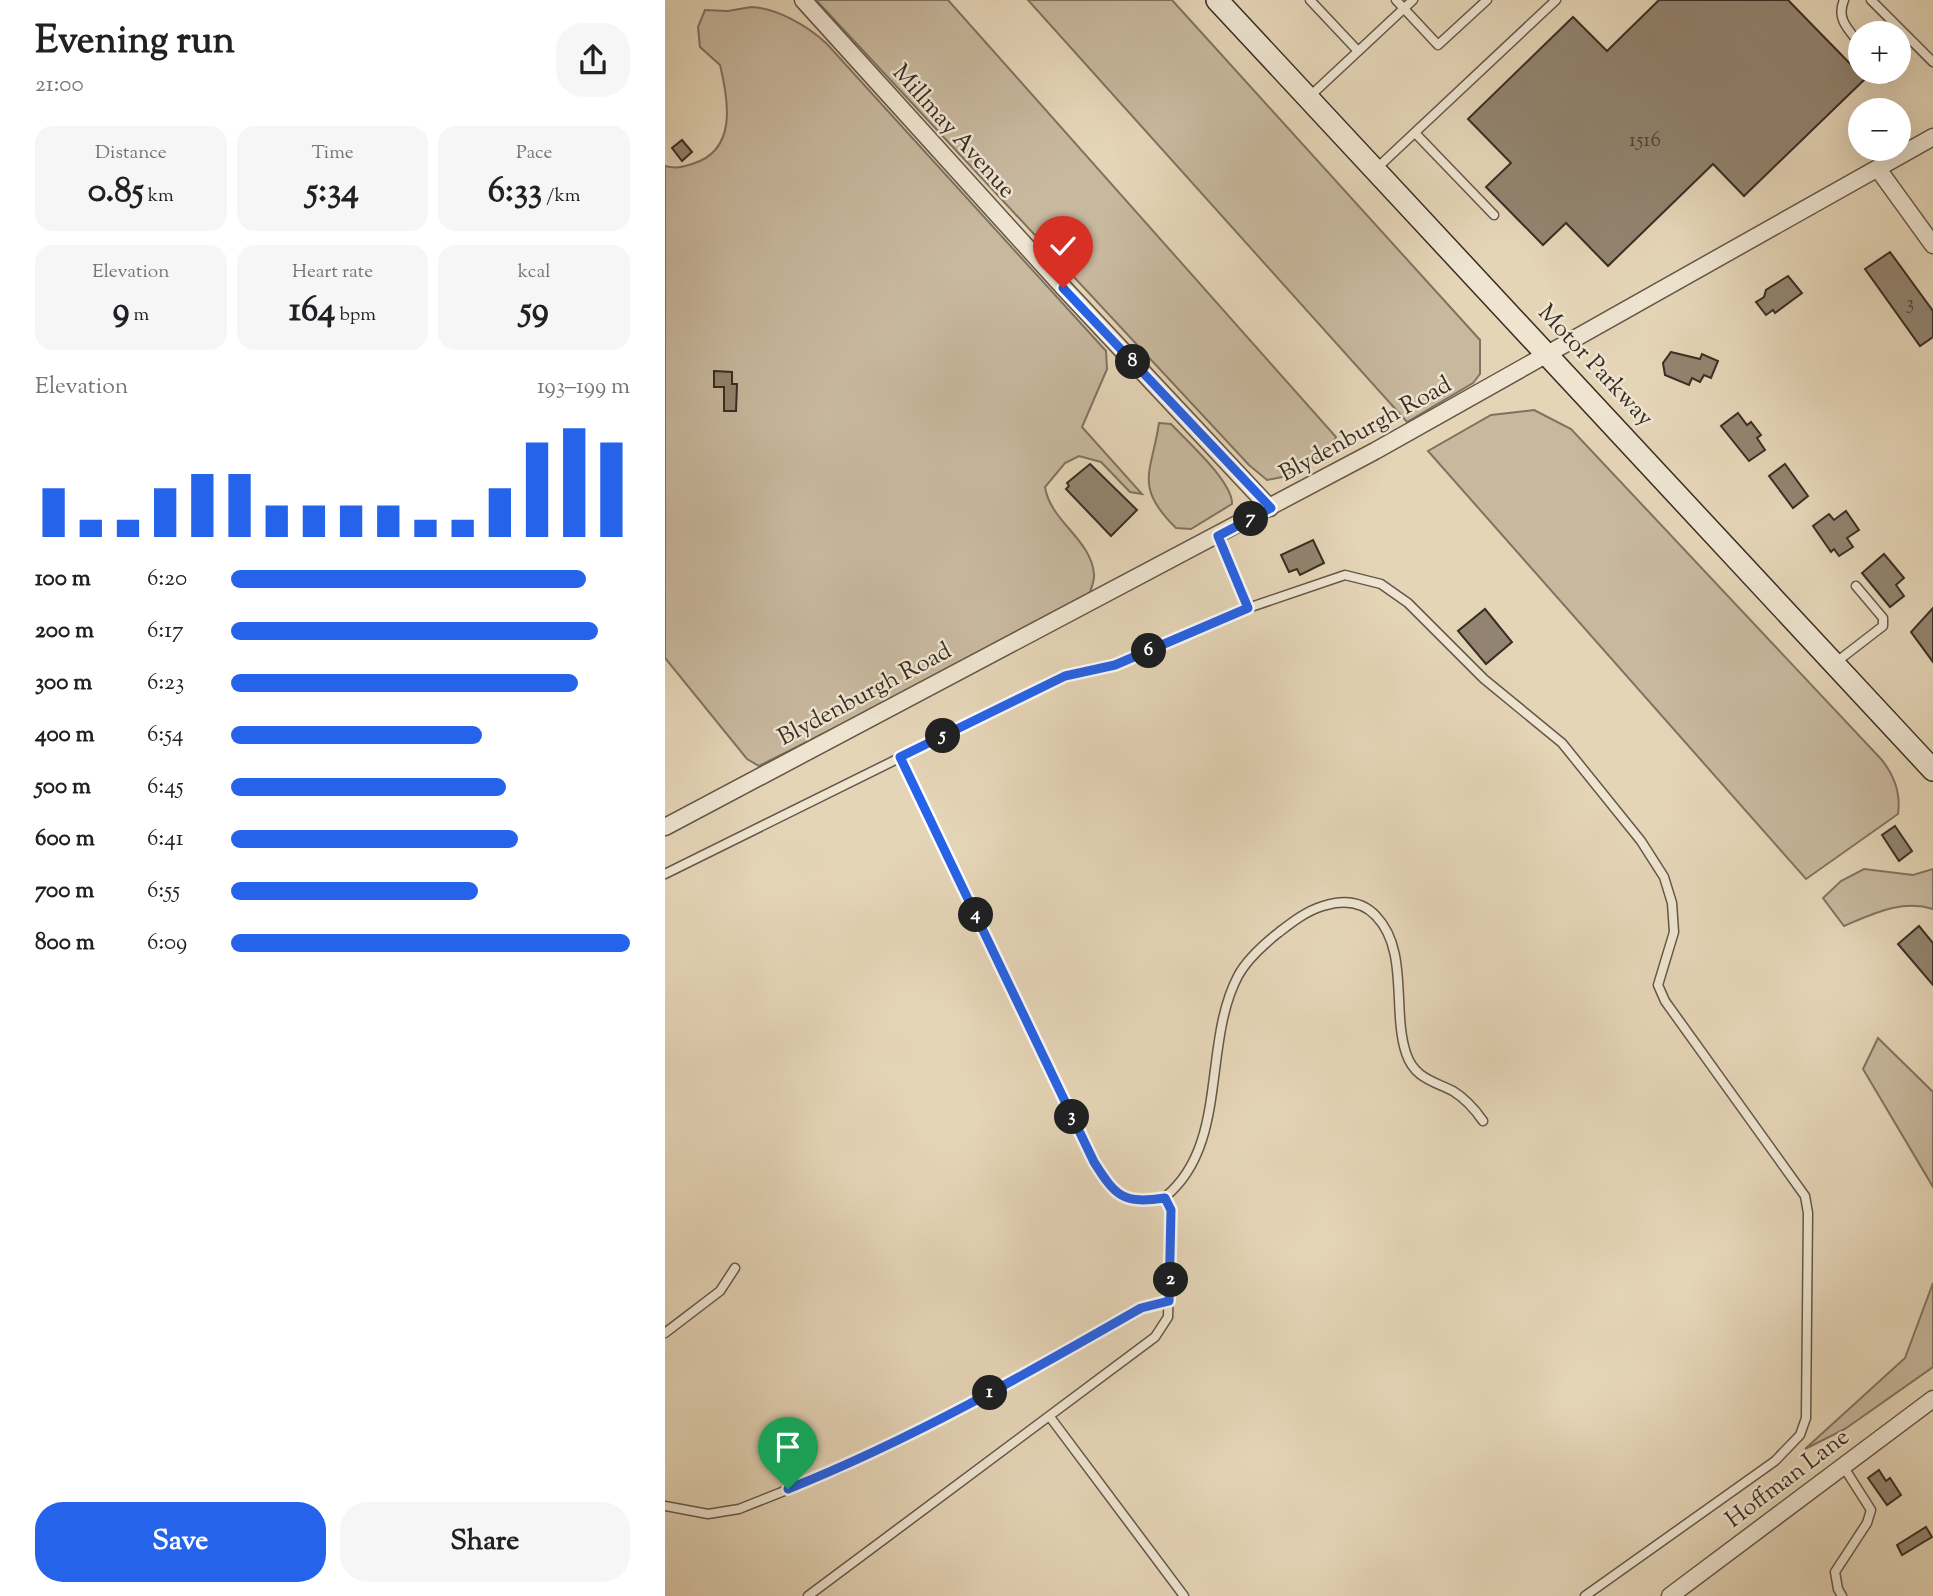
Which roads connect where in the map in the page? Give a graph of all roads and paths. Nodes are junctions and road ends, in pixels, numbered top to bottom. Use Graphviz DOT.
graph roads {
  1 [pos="803,0"];
  2 [pos="1217,0"];
  3 [pos="1310,0"];
  4 [pos="1396,0"];
  5 [pos="1413,0"];
  6 [pos="1487,0"];
  7 [pos="1556,0"];
  8 [pos="1844,0"];
  9 [pos="1871,0"];
  10 [pos="1403,8"];
  11 [pos="1848,30"];
  12 [pos="1358,51"];
  13 [pos="1933,62"];
  14 [pos="1308,98"];
  15 [pos="1416,134"];
  16 [pos="1933,137"];
  17 [pos="1878,169"];
  18 [pos="1376,170"];
  19 [pos="1494,215"];
  20 [pos="1933,245"];
  21 [pos="1548,354"];
  22 [pos="1271,508"];
  23 [pos="1218,536"];
  24 [pos="1856,586"];
  25 [pos="1248,608"];
  26 [pos="1835,663"];
  27 [pos="900,757"];
  28 [pos="1933,769"];
  29 [pos="665,827"];
  30 [pos="665,874"];
  31 [pos="1482,1121"];
  32 [pos="1165,1198"];
  33 [pos="735,1268"];
  34 [pos="1169,1301"];
  35 [pos="665,1333"];
  36 [pos="1933,1399"];
  37 [pos="1050,1417"];
  38 [pos="1843,1466"];
  39 [pos="665,1506"];
  40 [pos="1680,1593"];
  41 [pos="808,1596"];
  42 [pos="1184,1596"];
  43 [pos="1585,1596"];
  44 [pos="1842,1596"];
  1 -- 22 [label="street, Millmay Avenue"];
  2 -- 14 [label="main road, Motor Parkway"];
  3 -- 12 [label="lane"];
  4 -- 10 [label="lane"];
  5 -- 10 [label="lane"];
  6 -- 10 [label="lane"];
  7 -- 15 [label="lane"];
  8 -- 11 [label="lane"];
  9 -- 13 [label="lane"];
  10 -- 12 [label="lane"];
  12 -- 14 [label="lane"];
  14 -- 18 [label="main road, Motor Parkway"];
  15 -- 18 [label="lane"];
  15 -- 19 [label="lane"];
  16 -- 17 [label="street, Blydenburgh Road"];
  17 -- 20 [label="street"];
  17 -- 21 [label="street, Blydenburgh Road"];
  18 -- 21 [label="main road, Motor Parkway"];
  21 -- 22 [label="street, Blydenburgh Road"];
  21 -- 26 [label="main road, Motor Parkway"];
  22 -- 23 [label="street, Blydenburgh Road"];
  23 -- 25 [label="lane"];
  23 -- 29 [label="street, Blydenburgh Road"];
  24 -- 26 [label="lane"];
  25 -- 27 [label="lane"];
  25 -- 43 [label="lane"];
  26 -- 28 [label="main road, Motor Parkway"];
  27 -- 30 [label="lane"];
  27 -- 32 [label="lane"];
  31 -- 32 [label="lane"];
  32 -- 34 [label="lane"];
  33 -- 35 [label="lane"];
  34 -- 37 [label="lane"];
  34 -- 39 [label="lane"];
  36 -- 38 [label="street, Hoffman Lane"];
  37 -- 41 [label="lane"];
  37 -- 42 [label="lane"];
  38 -- 40 [label="street, Hoffman Lane"];
  38 -- 44 [label="lane"];
}
